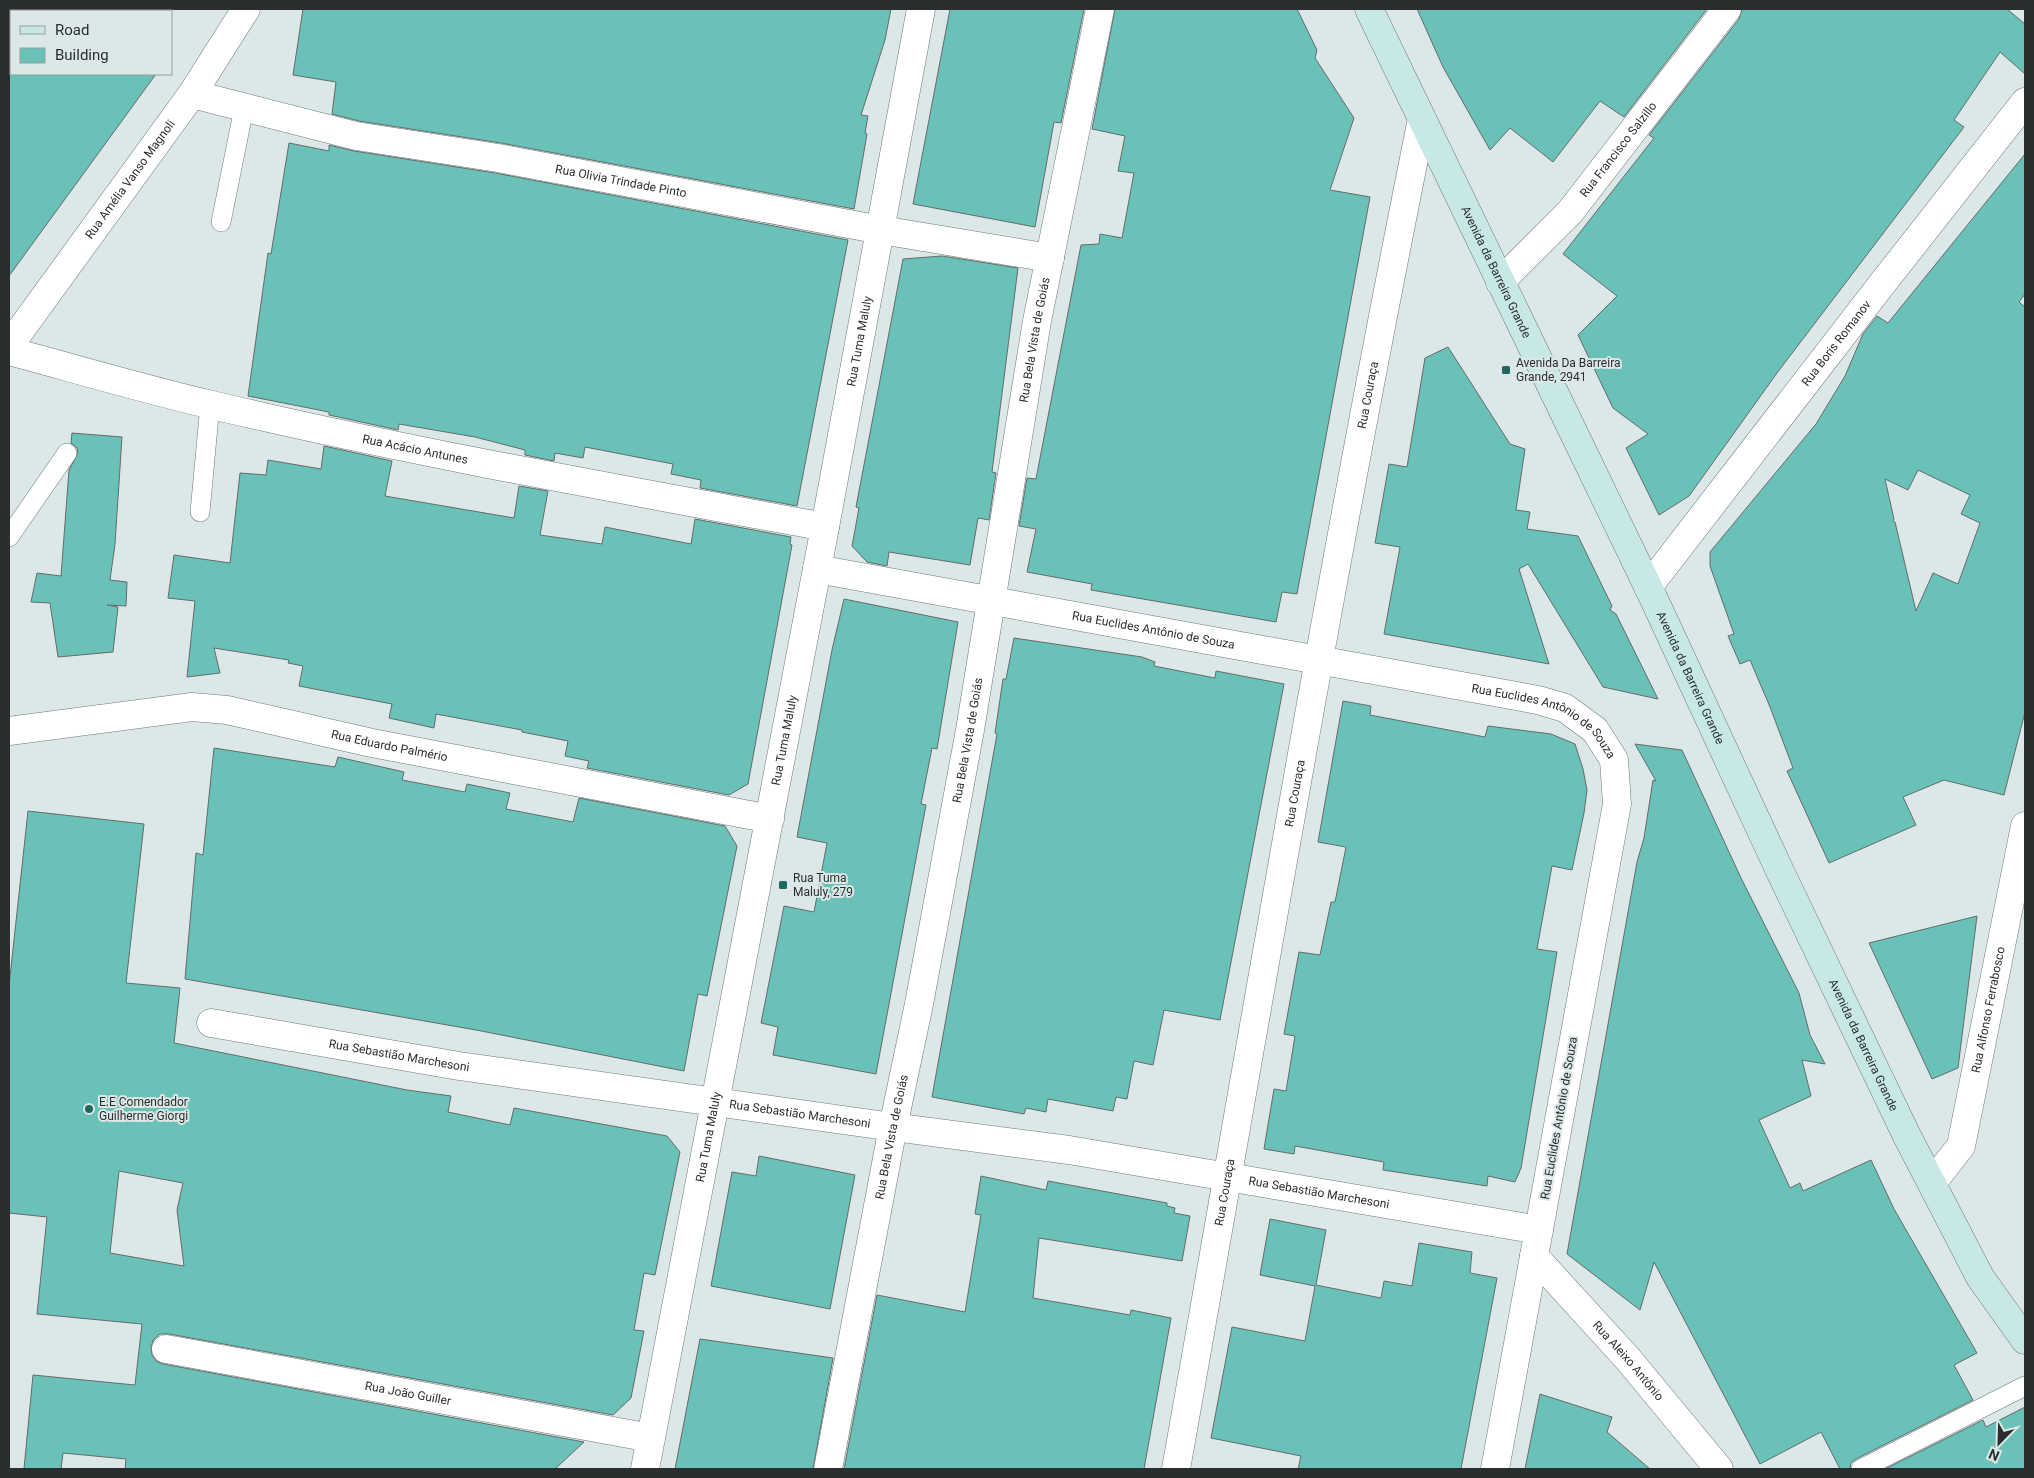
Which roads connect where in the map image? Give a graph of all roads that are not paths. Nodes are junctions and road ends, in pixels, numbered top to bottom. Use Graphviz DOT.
graph roads {
  1 [pos="246,9"];
  2 [pos="921,9"];
  3 [pos="1100,9"];
  4 [pos="1369,9"];
  5 [pos="1727,9"];
  6 [pos="192,94"];
  7 [pos="2025,102"];
  8 [pos="244,108"];
  9 [pos="1422,119"];
  10 [pos="221,222"];
  11 [pos="881,230"];
  12 [pos="1050,258"];
  13 [pos="1500,282"];
  14 [pos="9,346"];
  15 [pos="9,351"];
  16 [pos="210,405"];
  17 [pos="67,453"];
  18 [pos="200,512"];
  19 [pos="825,527"];
  20 [pos="9,537"];
  21 [pos="817,569"];
  22 [pos="1648,587"];
  23 [pos="991,601"];
  24 [pos="1318,661"];
  25 [pos="9,731"];
  26 [pos="770,819"];
  27 [pos="2025,826"];
  28 [pos="2017,919"];
  29 [pos="211,1023"];
  30 [pos="716,1102"];
  31 [pos="893,1127"];
  32 [pos="1228,1177"];
  33 [pos="1932,1183"];
  34 [pos="1539,1230"];
  35 [pos="1534,1256"];
  36 [pos="2025,1340"];
  37 [pos="166,1349"];
  38 [pos="2025,1386"];
  39 [pos="651,1438"];
  40 [pos="645,1469"];
  41 [pos="828,1469"];
  42 [pos="1176,1469"];
  43 [pos="1495,1469"];
  44 [pos="1719,1469"];
  45 [pos="1861,1469"];
  1 -- 6 [label="street, Rua Amélia Vanso Magnoli"];
  2 -- 11 [label="street, Rua Tuma Maluly"];
  3 -- 12 [label="street, Rua Bela Vista de Goiás"];
  4 -- 9 [label="main road, Avenida da Barreira Grande"];
  5 -- 13 [label="street, Rua Francisco Salzillo"];
  6 -- 8 [label="street, Rua Olivia Trindade Pinto"];
  6 -- 14 [label="street, Rua Amélia Vanso Magnoli"];
  7 -- 22 [label="street, Rua Boris Romanov"];
  8 -- 10 [label="lane"];
  8 -- 11 [label="street, Rua Olivia Trindade Pinto"];
  9 -- 13 [label="main road, Avenida da Barreira Grande"];
  9 -- 24 [label="street, Rua Couraça"];
  11 -- 12 [label="street, Rua Olivia Trindade Pinto"];
  11 -- 19 [label="street, Rua Tuma Maluly"];
  12 -- 23 [label="street, Rua Bela Vista de Goiás"];
  13 -- 22 [label="main road, Avenida da Barreira Grande"];
  15 -- 16 [label="street, Rua Acácio Antunes"];
  16 -- 18 [label="lane"];
  16 -- 19 [label="street, Rua Acácio Antunes"];
  17 -- 20 [label="lane"];
  19 -- 21 [label="street, Rua Tuma Maluly"];
  21 -- 23 [label="street, Rua Euclides Antônio de Souza"];
  21 -- 26 [label="street, Rua Tuma Maluly"];
  22 -- 33 [label="main road, Avenida da Barreira Grande"];
  23 -- 24 [label="street, Rua Euclides Antônio de Souza"];
  23 -- 31 [label="street, Rua Bela Vista de Goiás"];
  24 -- 32 [label="street, Rua Couraça"];
  24 -- 34 [label="street, Rua Euclides Antônio de Souza"];
  25 -- 26 [label="street, Rua Eduardo Palmério"];
  26 -- 30 [label="street, Rua Tuma Maluly"];
  27 -- 28 [label="street, Rua Alfonso Ferrabosco"];
  28 -- 33 [label="street, Rua Alfonso Ferrabosco"];
  29 -- 30 [label="street, Rua Sebastião Marchesoni"];
  30 -- 31 [label="street, Rua Sebastião Marchesoni"];
  30 -- 39 [label="street, Rua Tuma Maluly"];
  31 -- 32 [label="street, Rua Sebastião Marchesoni"];
  31 -- 41 [label="street, Rua Bela Vista de Goiás"];
  32 -- 34 [label="street, Rua Sebastião Marchesoni"];
  32 -- 42 [label="street, Rua Couraça"];
  33 -- 36 [label="main road, Avenida da Barreira Grande"];
  34 -- 35 [label="street, Rua Euclides Antônio de Souza"];
  35 -- 43 [label="street, Rua Euclides Antônio de Souza"];
  35 -- 44 [label="street, Rua Aleixo Antônio"];
  37 -- 39 [label="street, Rua João Guiller"];
  38 -- 45 [label="lane"];
  39 -- 40 [label="street, Rua Tuma Maluly"];
}
